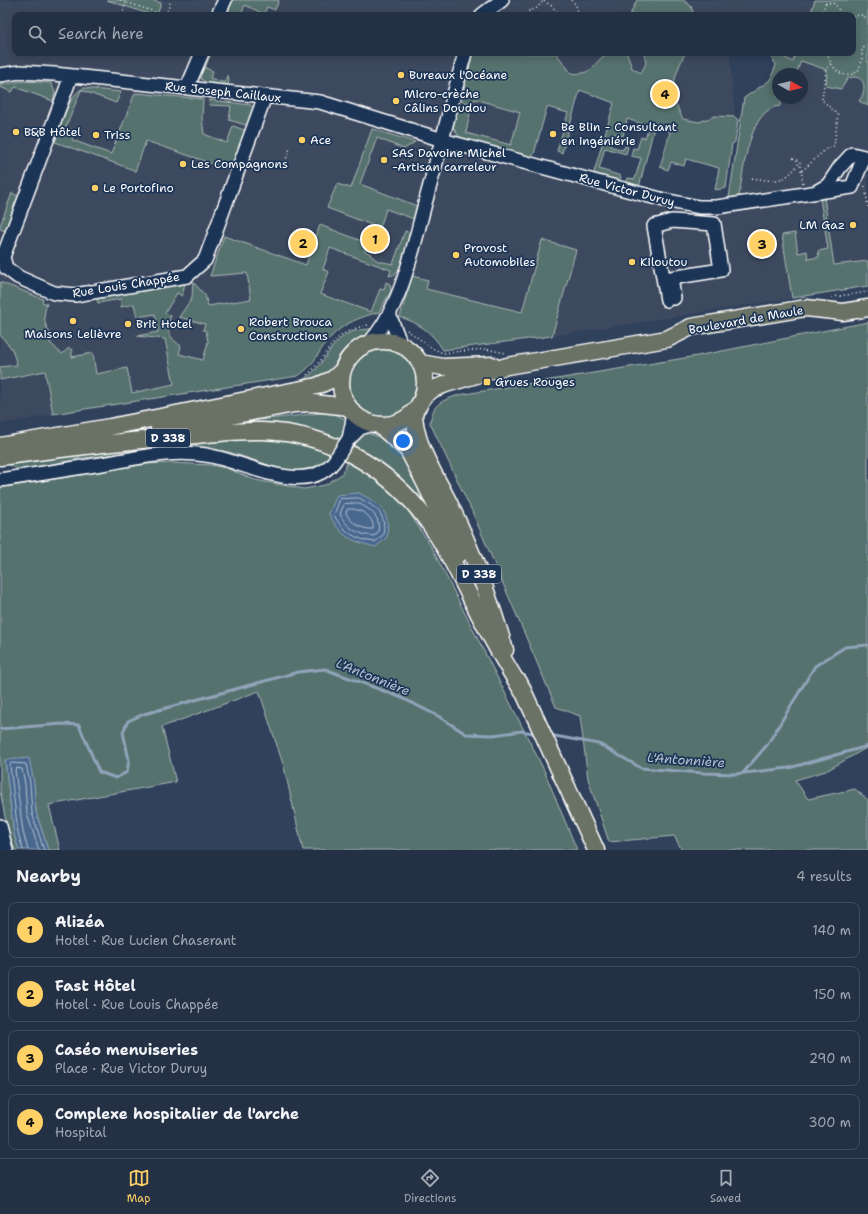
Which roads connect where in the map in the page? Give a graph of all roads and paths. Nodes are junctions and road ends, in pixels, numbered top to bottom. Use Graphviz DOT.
graph roads {
  1 [pos="120,0"];
  2 [pos="171,0"];
  3 [pos="224,0"];
  4 [pos="502,0"];
  5 [pos="571,0"];
  6 [pos="126,1"];
  7 [pos="544,1"];
  8 [pos="123,12"];
  9 [pos="157,12"];
  10 [pos="166,12"];
  11 [pos="219,12"];
  12 [pos="486,12"];
  13 [pos="530,12"];
  14 [pos="557,12"];
  15 [pos="578,12"];
  16 [pos="822,12"];
  17 [pos="840,12"];
  18 [pos="856,16"];
  19 [pos="868,19"];
  20 [pos="868,44"];
  21 [pos="201,56"];
  22 [pos="464,56"];
  23 [pos="828,56"];
  24 [pos="830,63"];
  25 [pos="0,75"];
  26 [pos="71,76"];
  27 [pos="187,88"];
  28 [pos="265,96"];
  29 [pos="442,140"];
  30 [pos="290,148"];
  31 [pos="793,158"];
  32 [pos="285,162"];
  33 [pos="800,162"];
  34 [pos="802,171"];
  35 [pos="752,178"];
  36 [pos="852,187"];
  37 [pos="810,193"];
  38 [pos="868,206"];
  39 [pos="868,292"];
  40 [pos="831,297"];
  41 [pos="671,299"];
  42 [pos="868,308"];
  43 [pos="389,320"];
  44 [pos="368,344"];
  45 [pos="401,345"];
  46 [pos="509,360"];
  47 [pos="420,363"];
  48 [pos="343,370"];
  49 [pos="302,378"];
  50 [pos="422,398"];
  51 [pos="351,410"];
  52 [pos="414,411"];
  53 [pos="231,417"];
  54 [pos="376,425"];
  55 [pos="219,434"];
  56 [pos="348,440"];
  57 [pos="0,446"];
  58 [pos="0,457"];
  59 [pos="0,480"];
  60 [pos="505,651"];
  61 [pos="523,692"];
  62 [pos="0,826"];
  63 [pos="6,850"];
  64 [pos="596,850"];
  1 -- 6 [label="path"];
  2 -- 10 [label="path"];
  3 -- 11 [label="street"];
  4 -- 12 [label="street"];
  5 -- 15 [label="path"];
  6 -- 8 [label="path"];
  6 -- 9 [label="path"];
  7 -- 13 [label="path"];
  7 -- 14 [label="path"];
  16 -- 17 [label="path"];
  18 -- 19 [label="path"];
  20 -- 24 [label="path"];
  21 -- 27 [label="street"];
  22 -- 29 [label="street"];
  23 -- 24 [label="path"];
  24 -- 34 [label="path"];
  25 -- 26 [label="street, Rue Joseph Caillaux"];
  26 -- 27 [label="street, Rue Joseph Caillaux"];
  26 -- 28 [label="street, Rue Louis Chappée"];
  27 -- 28 [label="street, Rue Joseph Caillaux"];
  28 -- 29 [label="street, Rue Joseph Caillaux"];
  29 -- 37 [label="street, Rue Victor Duruy"];
  29 -- 43 [label="street"];
  30 -- 32 [label="path"];
  31 -- 33 [label="path"];
  33 -- 34 [label="path"];
  33 -- 35 [label="path"];
  34 -- 37 [label="path"];
  36 -- 37 [label="street, Rue Victor Duruy"];
  36 -- 37 [label="street, Rue Victor Duruy"];
  36 -- 38 [label="path"];
  39 -- 40 [label="path"];
  41 -- 41 [label="street"];
  42 -- 46 [label="main road, Boulevard de Maule"];
  43 -- 44 [label="street"];
  43 -- 45 [label="street"];
  43 -- 46 [label="path"];
  43 -- 49 [label="path"];
  44 -- 45 [label="main road"];
  44 -- 48 [label="main road"];
  45 -- 47 [label="main road"];
  46 -- 47 [label="main road, Boulevard de Maule"];
  46 -- 50 [label="main road, Boulevard de Maule"];
  47 -- 50 [label="main road"];
  48 -- 51 [label="main road"];
  48 -- 57 [label="main road, D 338"];
  50 -- 52 [label="main road"];
  51 -- 53 [label="main road, D 338"];
  51 -- 54 [label="main road"];
  51 -- 56 [label="street"];
  52 -- 54 [label="main road"];
  52 -- 60 [label="main road, D 338"];
  53 -- 55 [label="street"];
  53 -- 58 [label="main road, D 338"];
  54 -- 56 [label="street"];
  54 -- 60 [label="main road, D 338"];
  55 -- 58 [label="main road, D 338"];
  55 -- 61 [label="main road, D 338"];
  56 -- 59 [label="street, bridge"];
  60 -- 61 [label="main road, D 338"];
  61 -- 64 [label="main road, D 338"];
  62 -- 63 [label="street"];
}
